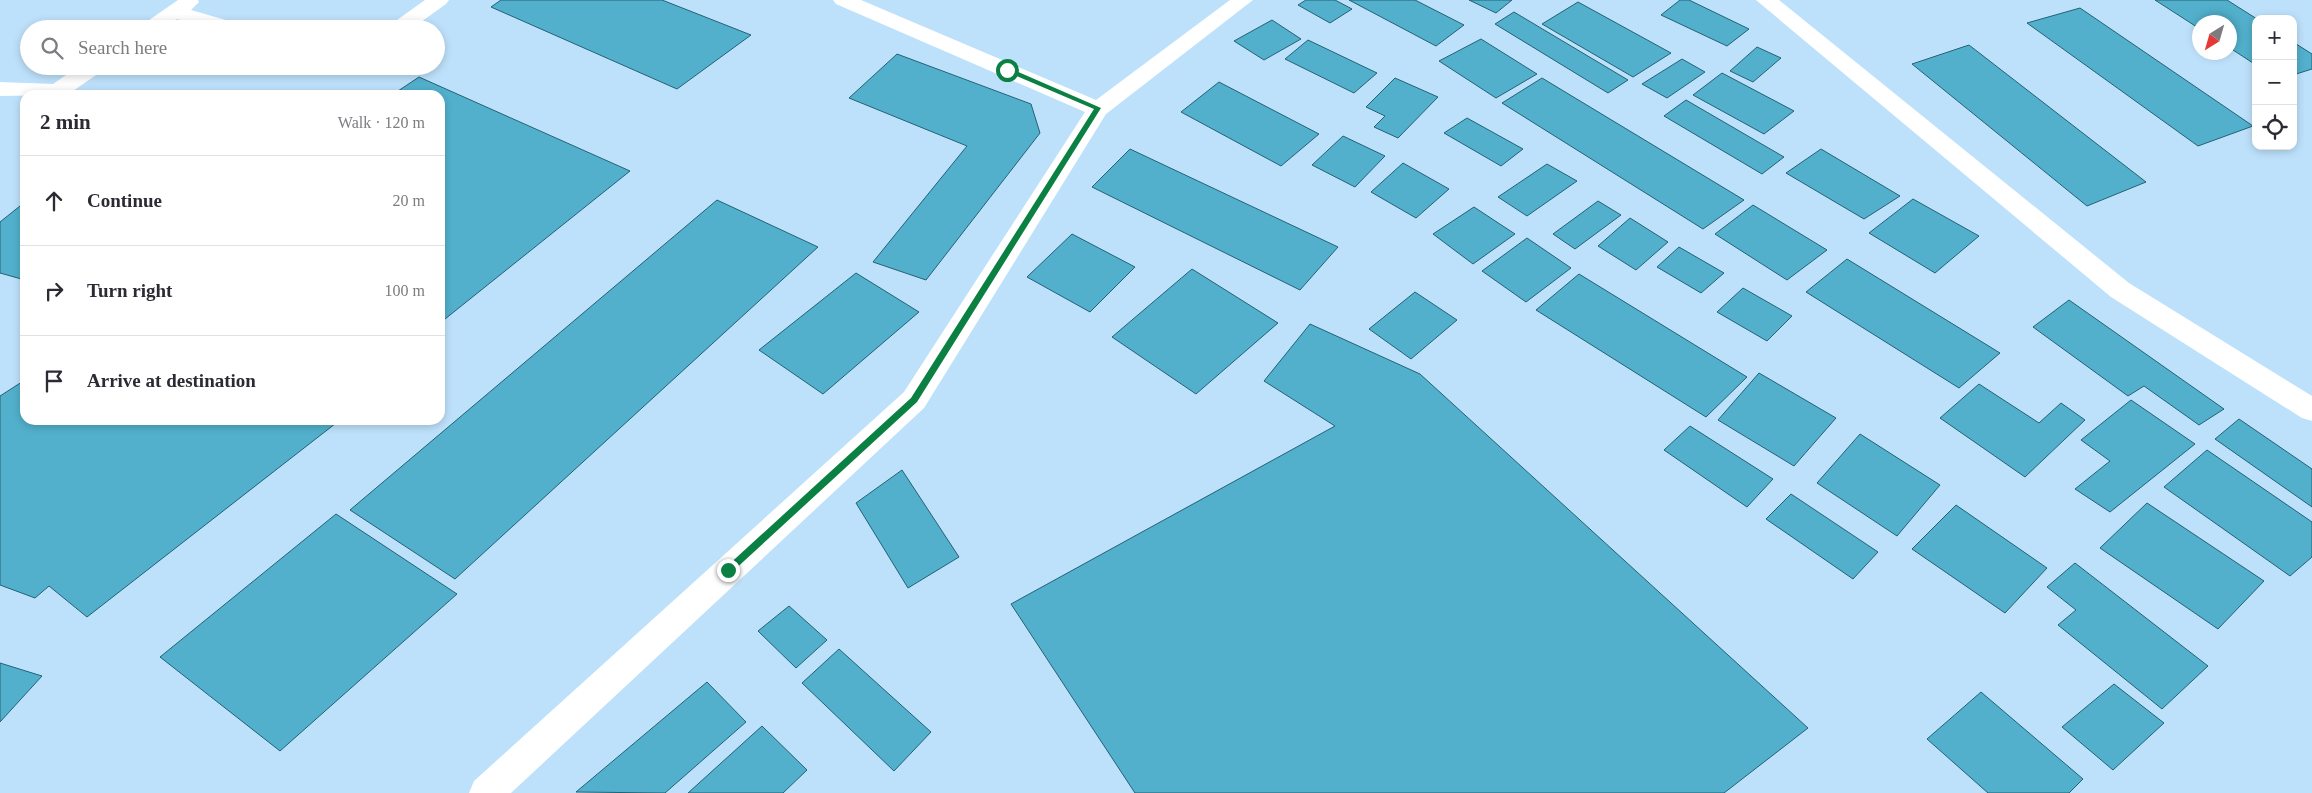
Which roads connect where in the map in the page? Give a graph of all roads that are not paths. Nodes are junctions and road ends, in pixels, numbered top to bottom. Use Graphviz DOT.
graph roads {
  1 [pos="192,0"];
  2 [pos="439,0"];
  3 [pos="843,0"];
  4 [pos="1242,0"];
  5 [pos="1766,0"];
  6 [pos="174,12"];
  7 [pos="162,20"];
  8 [pos="203,20"];
  9 [pos="410,20"];
  10 [pos="81,75"];
  11 [pos="0,89"];
  12 [pos="29,90"];
  13 [pos="59,90"];
  14 [pos="1098,108"];
  15 [pos="2312,410"];
  16 [pos="486,793"];
  1 -- 6 [label="street"];
  2 -- 9 [label="street"];
  3 -- 14 [label="street"];
  4 -- 14 [label="street"];
  5 -- 15 [label="street"];
  6 -- 7 [label="street"];
  6 -- 8 [label="street"];
  10 -- 13 [label="street"];
  11 -- 12 [label="street"];
  14 -- 16 [label="street"];
}
